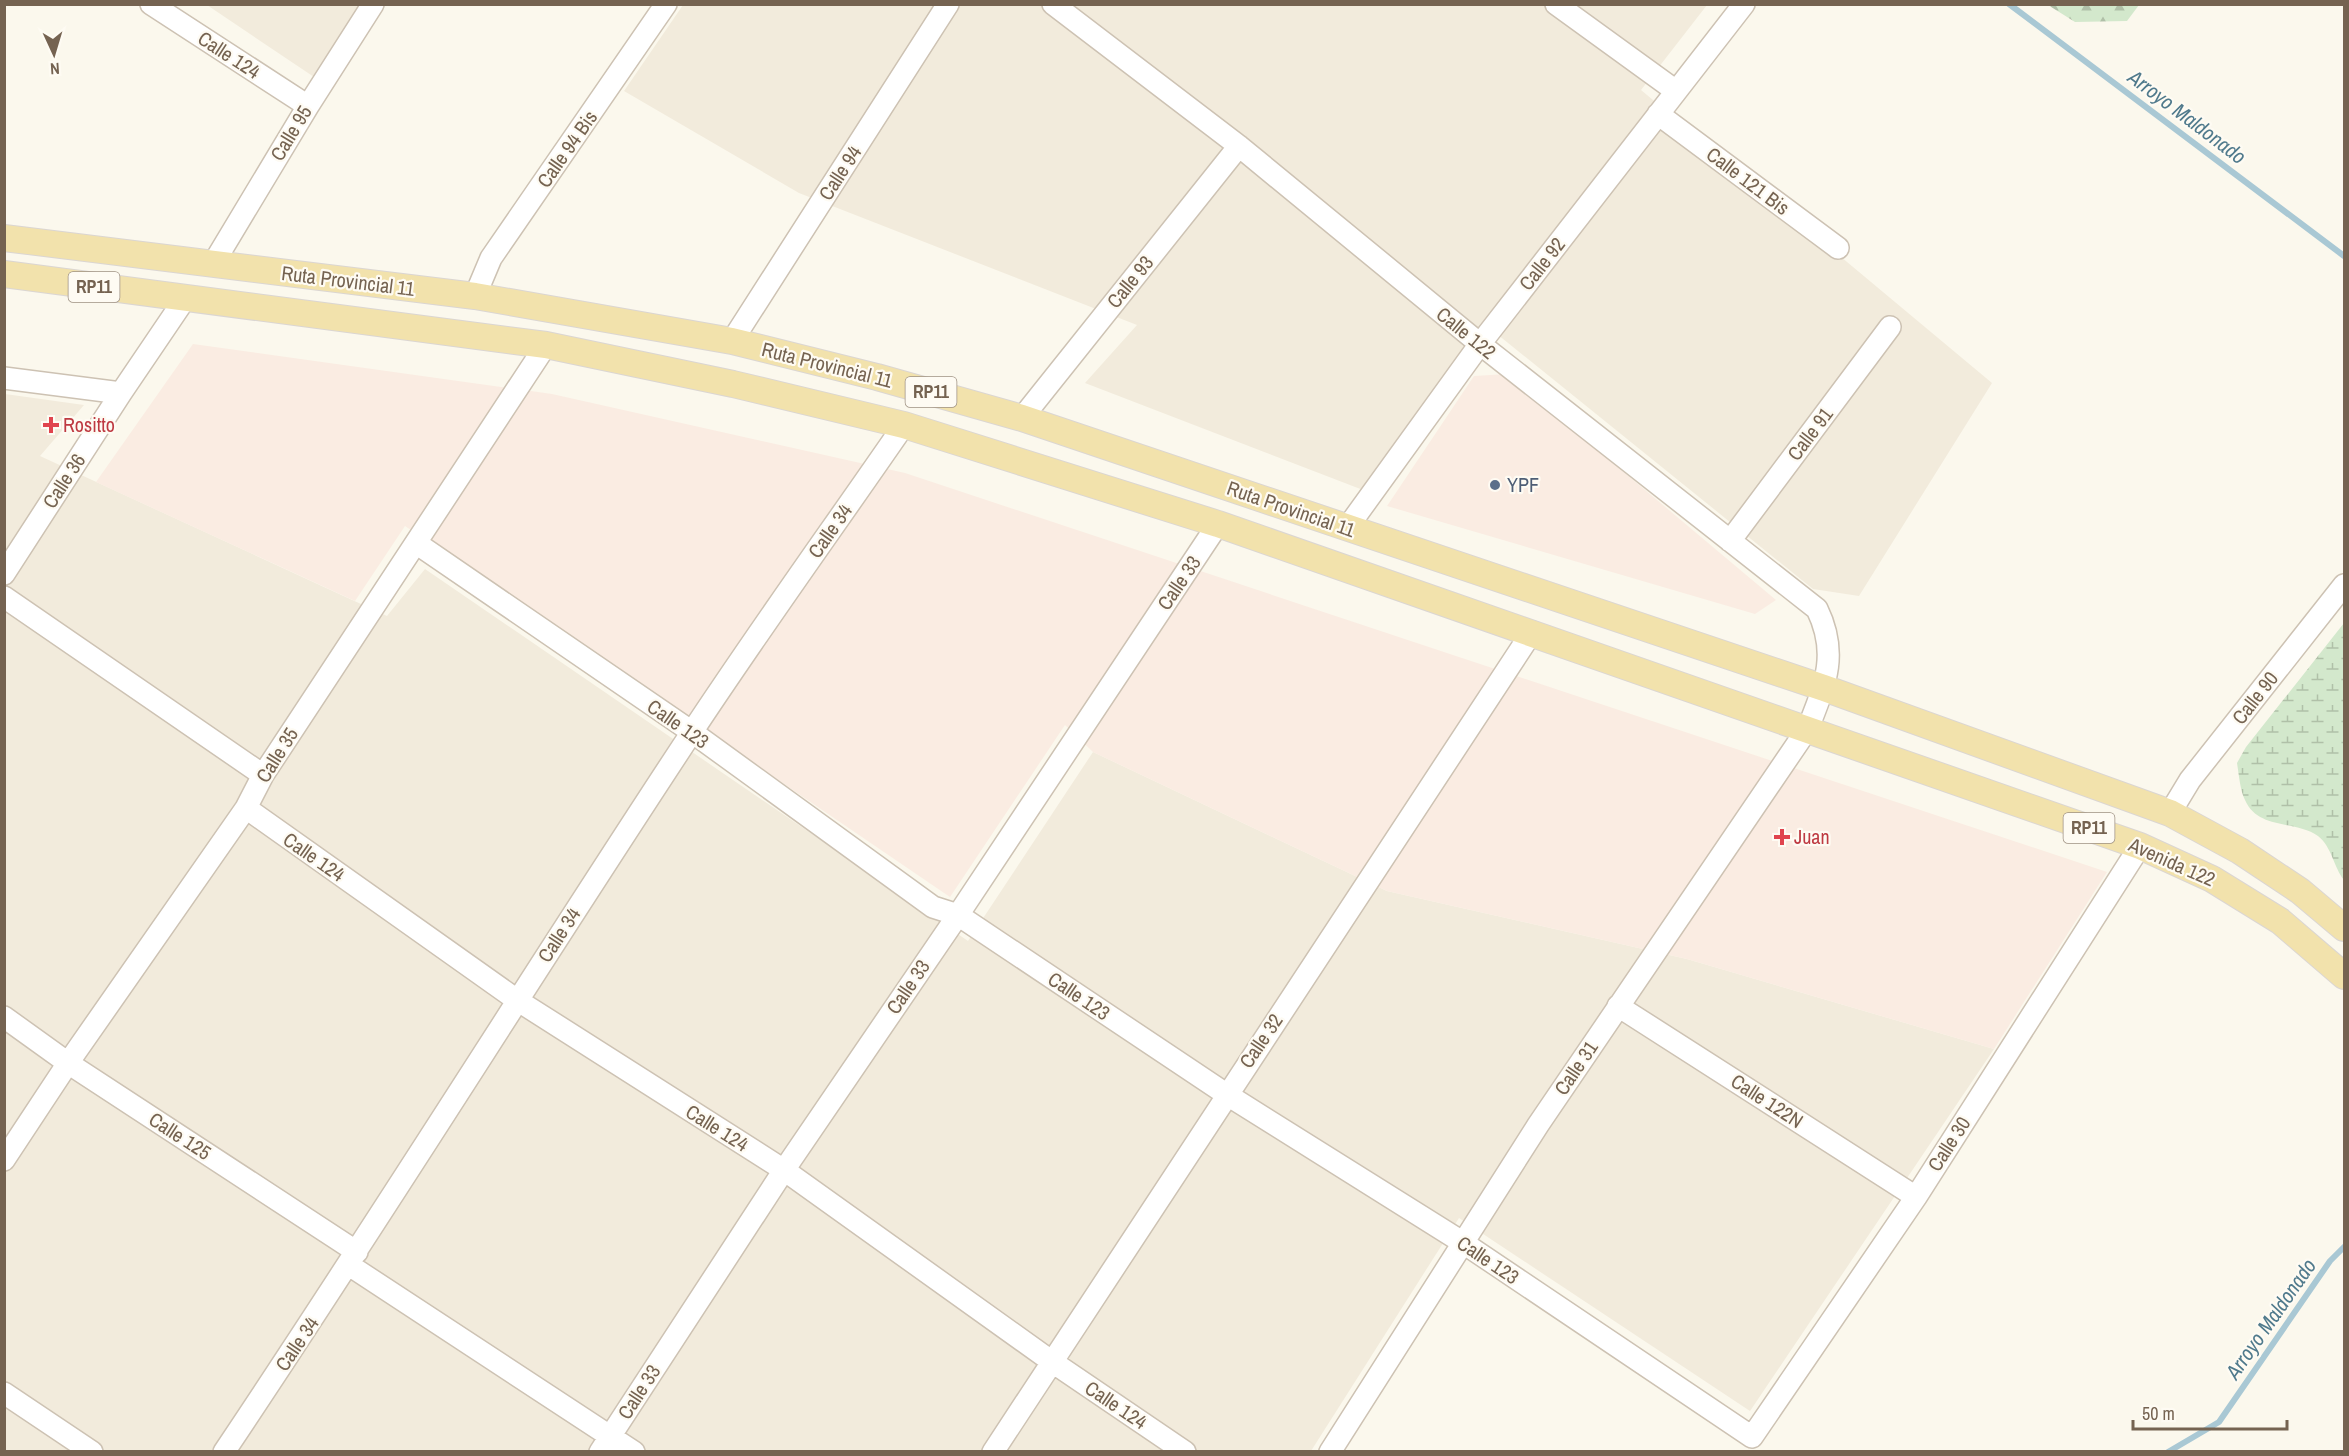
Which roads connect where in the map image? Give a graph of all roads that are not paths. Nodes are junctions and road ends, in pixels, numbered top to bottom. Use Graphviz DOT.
graph roads {
  1 [pos="151,4"];
  2 [pos="373,4"];
  3 [pos="666,4"];
  4 [pos="948,4"];
  5 [pos="1053,4"];
  6 [pos="1556,4"];
  7 [pos="1744,4"];
  8 [pos="1676,91"];
  9 [pos="308,106"];
  10 [pos="1658,114"];
  11 [pos="1239,146"];
  12 [pos="4,238"];
  13 [pos="1838,248"];
  14 [pos="213,264"];
  15 [pos="4,274"];
  16 [pos="475,296"];
  17 [pos="184,300"];
  18 [pos="1890,327"];
  19 [pos="732,341"];
  20 [pos="1480,344"];
  21 [pos="546,345"];
  22 [pos="4,378"];
  23 [pos="121,393"];
  24 [pos="1022,418"];
  25 [pos="904,425"];
  26 [pos="1218,524"];
  27 [pos="1347,528"];
  28 [pos="1730,541"];
  29 [pos="416,543"];
  30 [pos="4,574"];
  31 [pos="2344,585"];
  32 [pos="4,597"];
  33 [pos="1532,632"];
  34 [pos="1824,688"];
  35 [pos="1808,728"];
  36 [pos="692,732"];
  37 [pos="263,775"];
  38 [pos="246,808"];
  39 [pos="2170,813"];
  40 [pos="2140,846"];
  41 [pos="958,915"];
  42 [pos="2344,928"];
  43 [pos="2344,976"];
  44 [pos="517,1000"];
  45 [pos="1618,1006"];
  46 [pos="4,1017"];
  47 [pos="68,1062"];
  48 [pos="1226,1094"];
  49 [pos="4,1161"];
  50 [pos="784,1170"];
  51 [pos="1916,1197"];
  52 [pos="1462,1242"];
  53 [pos="353,1258"];
  54 [pos="1051,1361"];
  55 [pos="4,1393"];
  56 [pos="1752,1437"];
  57 [pos="605,1444"];
  58 [pos="92,1452"];
  59 [pos="224,1452"];
  60 [pos="634,1452"];
  61 [pos="993,1452"];
  62 [pos="1185,1452"];
  63 [pos="1330,1452"];
  1 -- 9 [label="street, Calle 124"];
  2 -- 9 [label="street, Calle 95"];
  3 -- 16 [label="street, Calle 94 Bis"];
  4 -- 19 [label="street, Calle 94"];
  5 -- 11 [label="street, Calle 122"];
  6 -- 8 [label="street"];
  7 -- 8 [label="street, Calle 92"];
  8 -- 10 [label="street, Calle 92"];
  9 -- 14 [label="street, Calle 95"];
  10 -- 13 [label="street, Calle 121 Bis"];
  10 -- 20 [label="street, Calle 92"];
  11 -- 20 [label="street, Calle 122"];
  11 -- 24 [label="street, Calle 93"];
  12 -- 14 [label="main road, Ruta Provincial 11 / RP11"];
  14 -- 16 [label="main road, Ruta Provincial 11 / RP11"];
  15 -- 17 [label="main road, Ruta Provincial 11 / RP11"];
  16 -- 19 [label="main road, Ruta Provincial 11 / RP11"];
  17 -- 21 [label="main road, Ruta Provincial 11 / RP11"];
  17 -- 23 [label="street, Calle 36"];
  18 -- 28 [label="street, Calle 91"];
  19 -- 24 [label="main road, Ruta Provincial 11 / RP11"];
  20 -- 27 [label="street, Calle 92"];
  20 -- 28 [label="street, Calle 122"];
  21 -- 25 [label="main road, Ruta Provincial 11 / RP11"];
  21 -- 29 [label="street, Calle 35"];
  22 -- 23 [label="street"];
  23 -- 30 [label="street, Calle 36"];
  24 -- 27 [label="main road, Ruta Provincial 11 / RP11"];
  25 -- 26 [label="main road, Ruta Provincial 11 / RP11"];
  25 -- 36 [label="street, Calle 34"];
  26 -- 33 [label="main road, Ruta Provincial 11 / RP11"];
  26 -- 41 [label="street, Calle 33"];
  27 -- 34 [label="main road, Ruta Provincial 11 / RP11"];
  28 -- 34 [label="street, Calle 122"];
  29 -- 36 [label="street, Calle 123"];
  29 -- 37 [label="street, Calle 35"];
  31 -- 39 [label="street, Calle 90"];
  32 -- 37 [label="street"];
  33 -- 35 [label="main road, Ruta Provincial 11 / RP11"];
  33 -- 48 [label="street, Calle 32"];
  34 -- 35 [label="street, Calle 31"];
  34 -- 39 [label="main road, Avenida 122 / RP11"];
  35 -- 40 [label="main road, Avenida 122 / RP11"];
  35 -- 45 [label="street, Calle 31"];
  36 -- 41 [label="street, Calle 123"];
  36 -- 44 [label="street, Calle 34"];
  37 -- 38 [label="street, Calle 35"];
  38 -- 44 [label="street, Calle 124"];
  38 -- 47 [label="street, Calle 35"];
  39 -- 42 [label="main road, Avenida 122 / RP11"];
  40 -- 43 [label="main road, Avenida 122 / RP11"];
  40 -- 51 [label="street, Calle 30"];
  41 -- 48 [label="street, Calle 123"];
  41 -- 50 [label="street, Calle 33"];
  44 -- 50 [label="street, Calle 124"];
  44 -- 53 [label="street, Calle 34"];
  45 -- 51 [label="street, Calle 122N"];
  45 -- 52 [label="street, Calle 31"];
  46 -- 47 [label="street, Calle 125"];
  47 -- 49 [label="street, Calle 35"];
  47 -- 53 [label="street, Calle 125"];
  48 -- 52 [label="street, Calle 123"];
  48 -- 54 [label="street, Calle 32"];
  50 -- 54 [label="street, Calle 124"];
  50 -- 57 [label="street, Calle 33"];
  51 -- 56 [label="street, Calle 30"];
  52 -- 56 [label="street, Calle 123"];
  52 -- 63 [label="street, Calle 31"];
  53 -- 57 [label="street, Calle 125"];
  53 -- 59 [label="street, Calle 34"];
  54 -- 61 [label="street, Calle 32"];
  54 -- 62 [label="street, Calle 124"];
  55 -- 58 [label="street"];
  57 -- 60 [label="street, Calle 125"];
}
